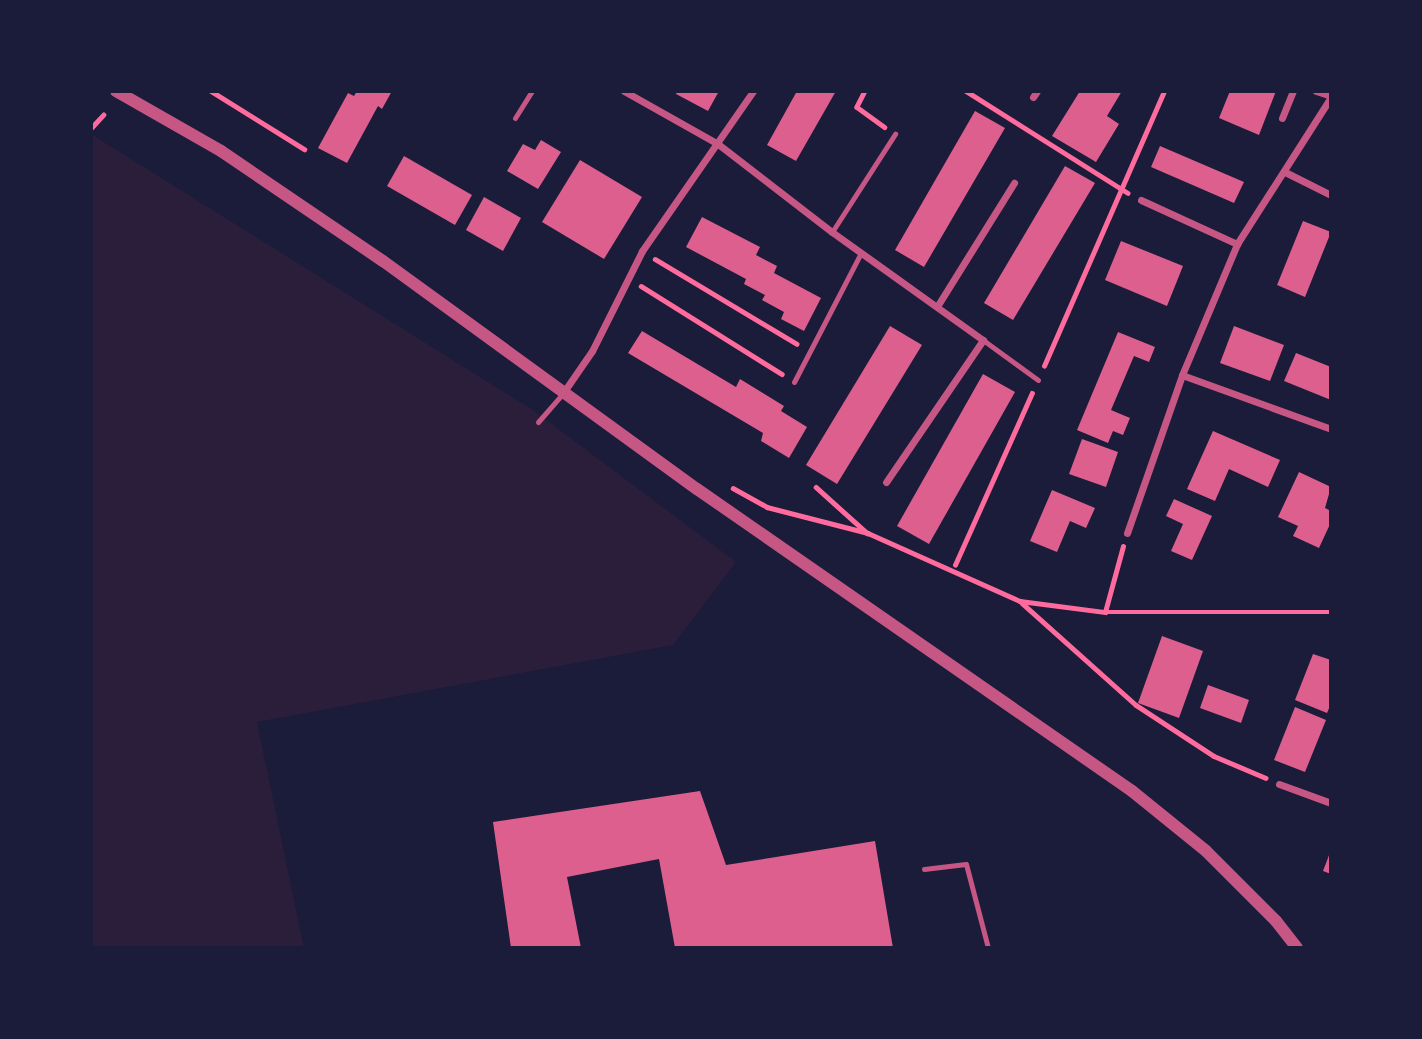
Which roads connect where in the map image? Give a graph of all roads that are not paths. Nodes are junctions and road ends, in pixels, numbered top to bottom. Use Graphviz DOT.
graph roads {
  1 [pos="116,91"];
  2 [pos="532,91"];
  3 [pos="624,91"];
  4 [pos="753,91"];
  5 [pos="1293,91"];
  6 [pos="1316,91"];
  7 [pos="1331,97"];
  8 [pos="515,118"];
  9 [pos="1282,118"];
  10 [pos="895,134"];
  11 [pos="718,144"];
  12 [pos="1285,172"];
  13 [pos="1014,183"];
  14 [pos="1331,195"];
  15 [pos="1141,200"];
  16 [pos="832,233"];
  17 [pos="1237,244"];
  18 [pos="861,253"];
  19 [pos="938,305"];
  20 [pos="983,340"];
  21 [pos="1182,375"];
  22 [pos="1038,380"];
  23 [pos="794,382"];
  24 [pos="563,393"];
  25 [pos="538,422"];
  26 [pos="1331,429"];
  27 [pos="886,482"];
  28 [pos="1127,533"];
  29 [pos="1279,784"];
  30 [pos="1331,803"];
  31 [pos="923,869"];
  32 [pos="988,948"];
  33 [pos="1297,948"];
  1 -- 24 [label="street"];
  2 -- 8 [label="lane"];
  3 -- 11 [label="street"];
  4 -- 11 [label="street"];
  5 -- 9 [label="street"];
  6 -- 7 [label="street"];
  7 -- 12 [label="street"];
  10 -- 16 [label="lane"];
  11 -- 16 [label="street"];
  11 -- 24 [label="street"];
  12 -- 14 [label="street"];
  12 -- 17 [label="street"];
  13 -- 19 [label="street"];
  15 -- 17 [label="street"];
  16 -- 18 [label="street"];
  17 -- 21 [label="street"];
  18 -- 19 [label="street"];
  18 -- 23 [label="lane"];
  19 -- 20 [label="street"];
  20 -- 22 [label="lane"];
  20 -- 27 [label="street"];
  21 -- 26 [label="street"];
  21 -- 28 [label="street"];
  24 -- 25 [label="lane"];
  24 -- 33 [label="street"];
  29 -- 30 [label="street"];
  31 -- 32 [label="lane"];
}
